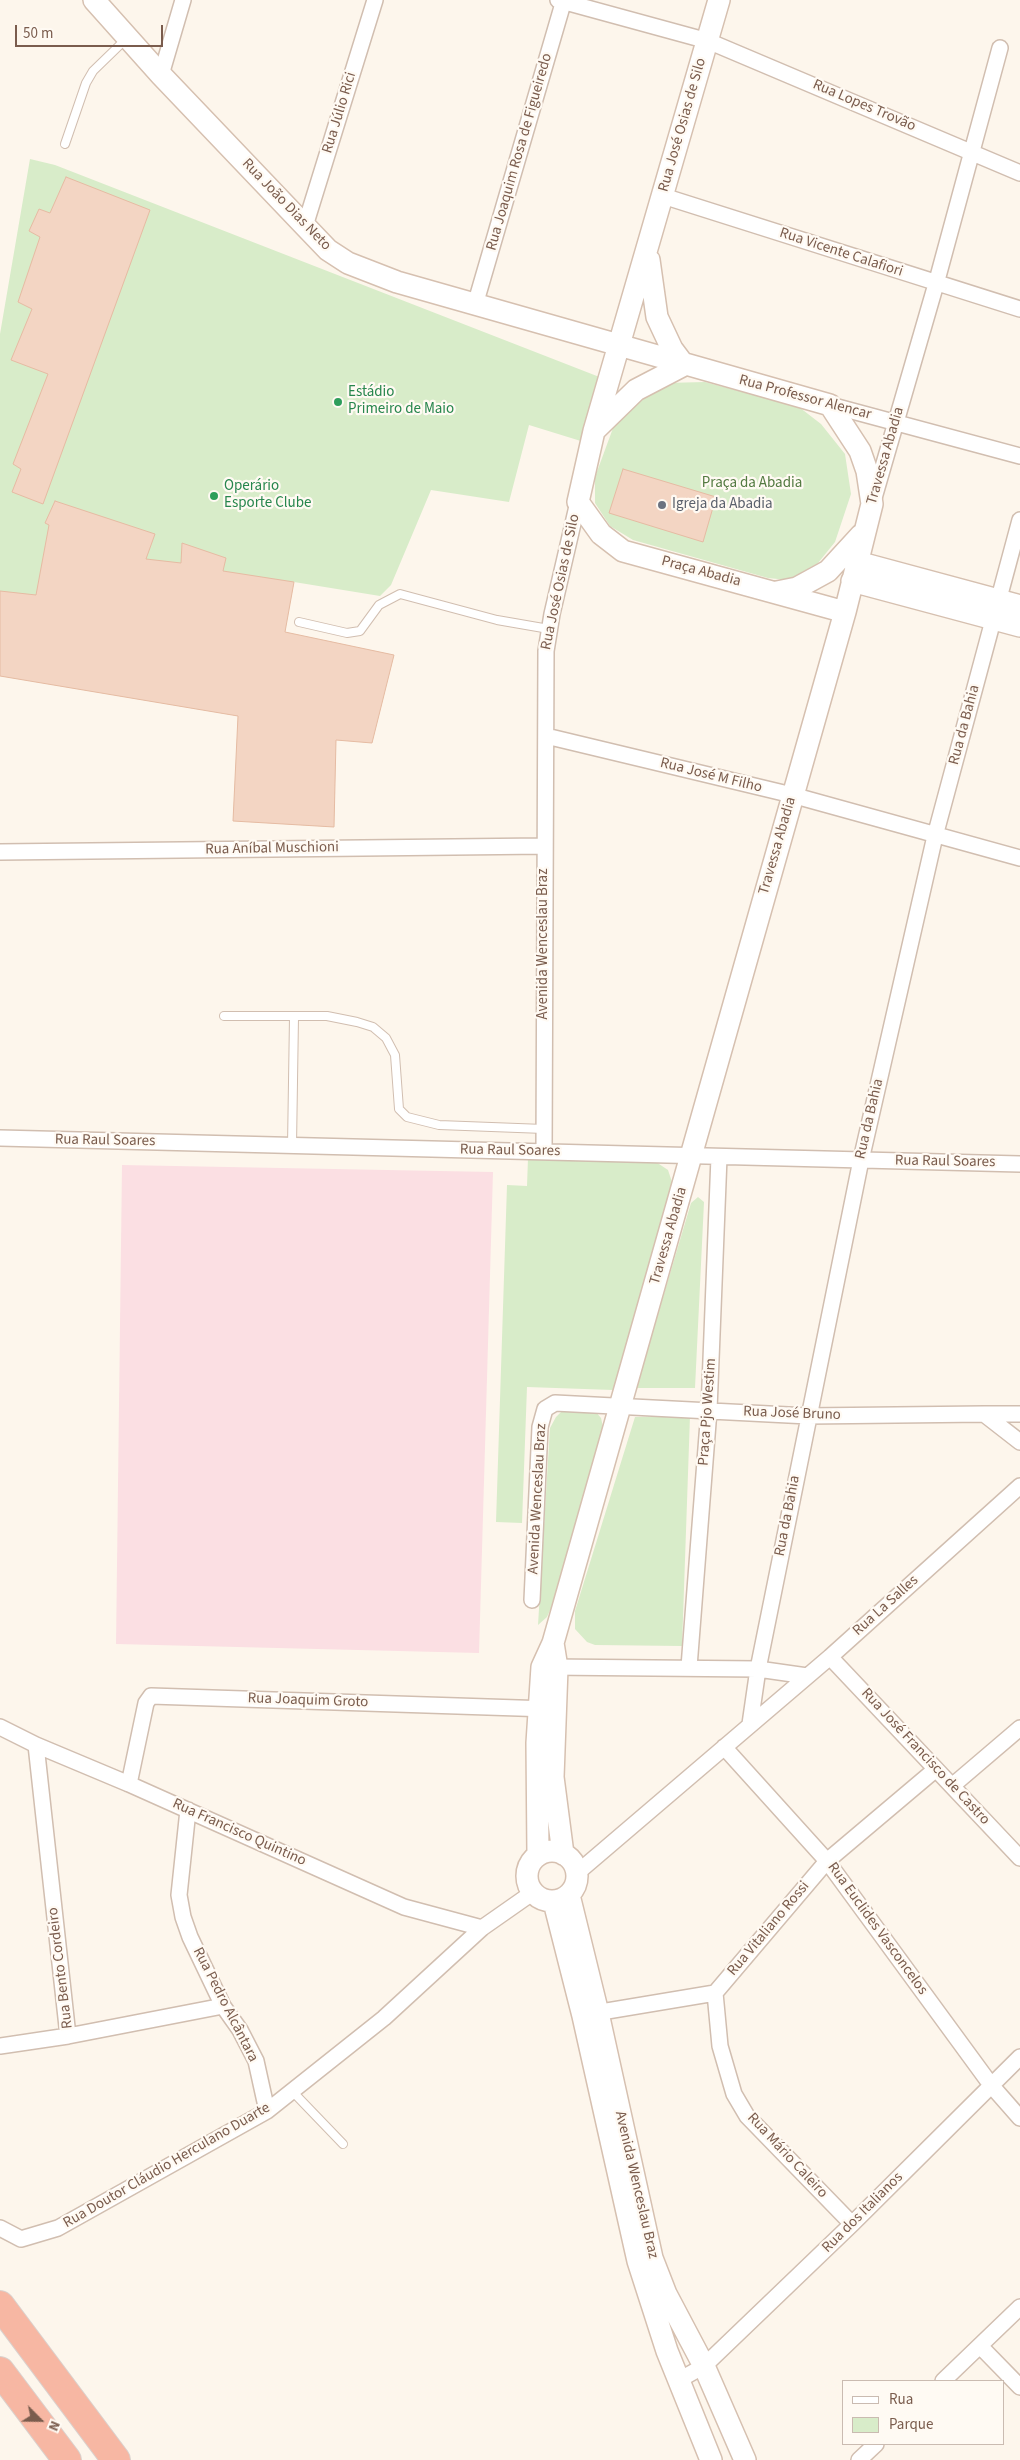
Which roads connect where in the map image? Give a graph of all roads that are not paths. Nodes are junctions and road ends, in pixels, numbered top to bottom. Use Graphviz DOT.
graph roads {
  1 [pos="94,0"];
  2 [pos="183,0"];
  3 [pos="375,0"];
  4 [pos="720,0"];
  5 [pos="562,1"];
  6 [pos="127,38"];
  7 [pos="708,41"];
  8 [pos="1000,48"];
  9 [pos="161,75"];
  10 [pos="65,144"];
  11 [pos="971,152"];
  12 [pos="1020,173"];
  13 [pos="663,196"];
  14 [pos="304,226"];
  15 [pos="647,250"];
  16 [pos="936,284"];
  17 [pos="475,305"];
  18 [pos="1020,309"];
  19 [pos="620,346"];
  20 [pos="684,365"];
  21 [pos="830,405"];
  22 [pos="896,423"];
  23 [pos="594,431"];
  24 [pos="1020,456"];
  25 [pos="578,502"];
  26 [pos="872,504"];
  27 [pos="1020,520"];
  28 [pos="864,531"];
  29 [pos="854,572"];
  30 [pos="774,592"];
  31 [pos="1020,606"];
  32 [pos="996,610"];
  33 [pos="844,612"];
  34 [pos="299,622"];
  35 [pos="1020,626"];
  36 [pos="549,629"];
  37 [pos="546,736"];
  38 [pos="792,795"];
  39 [pos="935,836"];
  40 [pos="544,846"];
  41 [pos="0,852"];
  42 [pos="1020,858"];
  43 [pos="224,1016"];
  44 [pos="294,1017"];
  45 [pos="544,1128"];
  46 [pos="0,1138"];
  47 [pos="292,1146"];
  48 [pos="544,1152"];
  49 [pos="692,1156"];
  50 [pos="719,1157"];
  51 [pos="861,1160"];
  52 [pos="1020,1164"];
  53 [pos="555,1403"];
  54 [pos="620,1407"];
  55 [pos="709,1410"];
  56 [pos="984,1414"];
  57 [pos="1020,1414"];
  58 [pos="808,1416"];
  59 [pos="1020,1442"];
  60 [pos="1020,1486"];
  61 [pos="532,1600"];
  62 [pos="830,1656"];
  63 [pos="549,1667"];
  64 [pos="689,1667"];
  65 [pos="758,1669"];
  66 [pos="807,1676"];
  67 [pos="547,1709"];
  68 [pos="750,1724"];
  69 [pos="0,1727"];
  70 [pos="1020,1728"];
  71 [pos="36,1746"];
  72 [pos="724,1747"];
  73 [pos="936,1769"];
  74 [pos="129,1784"];
  75 [pos="952,1786"];
  76 [pos="188,1810"];
  77 [pos="563,1854"];
  78 [pos="538,1855"];
  79 [pos="1020,1858"];
  80 [pos="827,1861"];
  81 [pos="577,1873"];
  82 [pos="532,1893"];
  83 [pos="561,1899"];
  84 [pos="482,1928"];
  85 [pos="715,1993"];
  86 [pos="222,2006"];
  87 [pos="590,2014"];
  88 [pos="68,2036"];
  89 [pos="0,2046"];
  90 [pos="1020,2057"];
  91 [pos="991,2085"];
  92 [pos="292,2091"];
  93 [pos="268,2111"];
  94 [pos="1020,2118"];
  95 [pos="343,2144"];
  96 [pos="852,2224"];
  97 [pos="0,2228"];
  98 [pos="0,2305"];
  99 [pos="1020,2308"];
  100 [pos="980,2346"];
  101 [pos="704,2366"];
  102 [pos="0,2371"];
  103 [pos="678,2380"];
  104 [pos="944,2380"];
  105 [pos="1020,2387"];
  106 [pos="28,2410"];
  107 [pos="875,2445"];
  108 [pos="55,2460"];
  109 [pos="67,2460"];
  110 [pos="116,2460"];
  111 [pos="711,2460"];
  112 [pos="746,2460"];
  113 [pos="859,2460"];
  1 -- 6 [label="street, Rua João Dias Neto"];
  2 -- 9 [label="street"];
  3 -- 14 [label="street, Rua Júlio Rici"];
  4 -- 7 [label="street, Rua José Osias de Silo"];
  5 -- 7 [label="street, Rua Lopes Trovão"];
  5 -- 17 [label="street, Rua Joaquim Rosa de Figueiredo"];
  6 -- 9 [label="street, Rua João Dias Neto"];
  6 -- 10 [label="lane"];
  7 -- 11 [label="street, Rua Lopes Trovão"];
  7 -- 13 [label="street, Rua José Osias de Silo"];
  8 -- 11 [label="street, Travessa Abadia"];
  9 -- 14 [label="street, Rua João Dias Neto"];
  11 -- 12 [label="street, Rua Lopes Trovão"];
  11 -- 16 [label="street, Travessa Abadia"];
  13 -- 15 [label="street, Rua José Osias de Silo"];
  13 -- 16 [label="street, Rua Vicente Calafiori"];
  14 -- 17 [label="street, Rua João Dias Neto"];
  15 -- 19 [label="street, Rua José Osias de Silo"];
  15 -- 20 [label="street, Rua José Osias de Silo"];
  16 -- 18 [label="street, Rua Vicente Calafiori"];
  16 -- 22 [label="street, Travessa Abadia"];
  17 -- 19 [label="street, Rua João Dias Neto"];
  19 -- 20 [label="street, Rua Professor Alencar"];
  19 -- 23 [label="street, Rua José Osias de Silo"];
  20 -- 21 [label="street, Rua Professor Alencar"];
  20 -- 23 [label="street"];
  21 -- 22 [label="street, Rua Professor Alencar"];
  21 -- 26 [label="street"];
  22 -- 24 [label="street, Rua Professor Alencar"];
  22 -- 26 [label="street, Travessa Abadia"];
  23 -- 25 [label="street, Rua José Osias de Silo"];
  25 -- 30 [label="street, Praça Abadia"];
  25 -- 36 [label="street, Rua José Osias de Silo"];
  26 -- 28 [label="street, Travessa Abadia"];
  27 -- 32 [label="street, Rua da Bahia"];
  28 -- 29 [label="street, Travessa Abadia"];
  28 -- 30 [label="street"];
  29 -- 32 [label="street"];
  29 -- 33 [label="street, Travessa Abadia"];
  30 -- 33 [label="street, Praça Abadia"];
  31 -- 32 [label="street"];
  32 -- 35 [label="street"];
  32 -- 39 [label="street, Rua da Bahia"];
  33 -- 38 [label="street, Travessa Abadia"];
  34 -- 36 [label="lane"];
  36 -- 37 [label="street, Rua José Osias de Silo"];
  37 -- 38 [label="street, Rua José M Filho"];
  37 -- 40 [label="street, Avenida Wenceslau Braz"];
  38 -- 39 [label="street, Rua José M Filho"];
  38 -- 49 [label="street, Travessa Abadia"];
  39 -- 42 [label="street, Rua José M Filho"];
  39 -- 51 [label="street, Rua da Bahia"];
  40 -- 41 [label="street, Rua Aníbal Muschioni"];
  40 -- 45 [label="street, Avenida Wenceslau Braz"];
  43 -- 44 [label="lane"];
  44 -- 45 [label="lane"];
  44 -- 47 [label="lane"];
  45 -- 48 [label="street, Avenida Wenceslau Braz"];
  46 -- 47 [label="street, Rua Raul Soares"];
  47 -- 48 [label="street, Rua Raul Soares"];
  48 -- 49 [label="street, Rua Raul Soares"];
  49 -- 50 [label="street, Rua Raul Soares"];
  49 -- 54 [label="street, Travessa Abadia"];
  50 -- 51 [label="street, Rua Raul Soares"];
  50 -- 55 [label="street, Praça Pjo Westim"];
  51 -- 52 [label="street, Rua Raul Soares"];
  51 -- 58 [label="street, Rua da Bahia"];
  53 -- 54 [label="street, Rua José Bruno"];
  53 -- 61 [label="street, Avenida Wenceslau Braz"];
  54 -- 55 [label="street, Rua José Bruno"];
  54 -- 63 [label="street, Travessa Abadia"];
  55 -- 58 [label="street, Rua José Bruno"];
  55 -- 64 [label="street, Praça Pjo Westim"];
  56 -- 57 [label="street, Rua José Bruno"];
  56 -- 58 [label="street, Rua José Bruno"];
  56 -- 59 [label="street"];
  58 -- 65 [label="street, Rua da Bahia"];
  60 -- 62 [label="street, Rua La Salles"];
  62 -- 66 [label="street, Rua La Salles"];
  62 -- 73 [label="street, Rua José Francisco de Castro"];
  63 -- 64 [label="street"];
  63 -- 67 [label="street, Travessa Abadia"];
  64 -- 65 [label="street"];
  65 -- 66 [label="street"];
  65 -- 68 [label="street, Rua da Bahia"];
  66 -- 68 [label="street, Rua La Salles"];
  67 -- 74 [label="street, Rua Joaquim Groto"];
  67 -- 77 [label="street"];
  67 -- 78 [label="street"];
  68 -- 72 [label="street"];
  69 -- 71 [label="street, Rua Francisco Quintino"];
  70 -- 75 [label="street"];
  71 -- 74 [label="street, Rua Francisco Quintino"];
  71 -- 88 [label="street, Rua Bento Cordeiro"];
  72 -- 80 [label="street, Rua Euclides Vasconcelos"];
  72 -- 81 [label="street"];
  73 -- 75 [label="street, Rua José Francisco de Castro"];
  73 -- 80 [label="street, Rua Vitaliano Rossi"];
  74 -- 76 [label="street, Rua Francisco Quintino"];
  75 -- 79 [label="street, Rua José Francisco de Castro"];
  76 -- 84 [label="street, Rua Francisco Quintino"];
  76 -- 86 [label="street, Rua Pedro Alcântara"];
  77 -- 78 [label="street"];
  77 -- 81 [label="street"];
  78 -- 82 [label="street"];
  80 -- 85 [label="street, Rua Vitaliano Rossi"];
  80 -- 91 [label="street, Rua Euclides Vasconcelos"];
  81 -- 83 [label="street"];
  82 -- 83 [label="street"];
  82 -- 84 [label="street, Rua Doutor Cláudio Herculano Duarte"];
  83 -- 87 [label="street, Avenida Wenceslau Braz"];
  84 -- 92 [label="street, Rua Doutor Cláudio Herculano Duarte"];
  85 -- 87 [label="street"];
  85 -- 96 [label="street, Rua Mário Caleiro"];
  86 -- 88 [label="street, Rua Bento Cordeiro"];
  86 -- 93 [label="street, Rua Pedro Alcântara"];
  87 -- 101 [label="street, Avenida Wenceslau Braz"];
  87 -- 103 [label="street, Avenida Wenceslau Braz"];
  88 -- 89 [label="street"];
  90 -- 91 [label="street, Rua dos Italianos"];
  91 -- 94 [label="street, Rua Euclides Vasconcelos"];
  91 -- 96 [label="street, Rua dos Italianos"];
  92 -- 93 [label="street, Rua Doutor Cláudio Herculano Duarte"];
  92 -- 95 [label="lane"];
  93 -- 97 [label="street, Rua Doutor Cláudio Herculano Duarte"];
  96 -- 101 [label="street, Rua dos Italianos"];
  98 -- 110 [label="highway"];
  99 -- 100 [label="street"];
  100 -- 104 [label="street"];
  100 -- 105 [label="street"];
  101 -- 103 [label="street, Rua dos Italianos"];
  101 -- 112 [label="street, Avenida Wenceslau Braz"];
  102 -- 106 [label="highway"];
  103 -- 111 [label="street, Avenida Wenceslau Braz"];
  106 -- 108 [label="highway"];
  106 -- 109 [label="highway"];
  107 -- 113 [label="street"];
}
